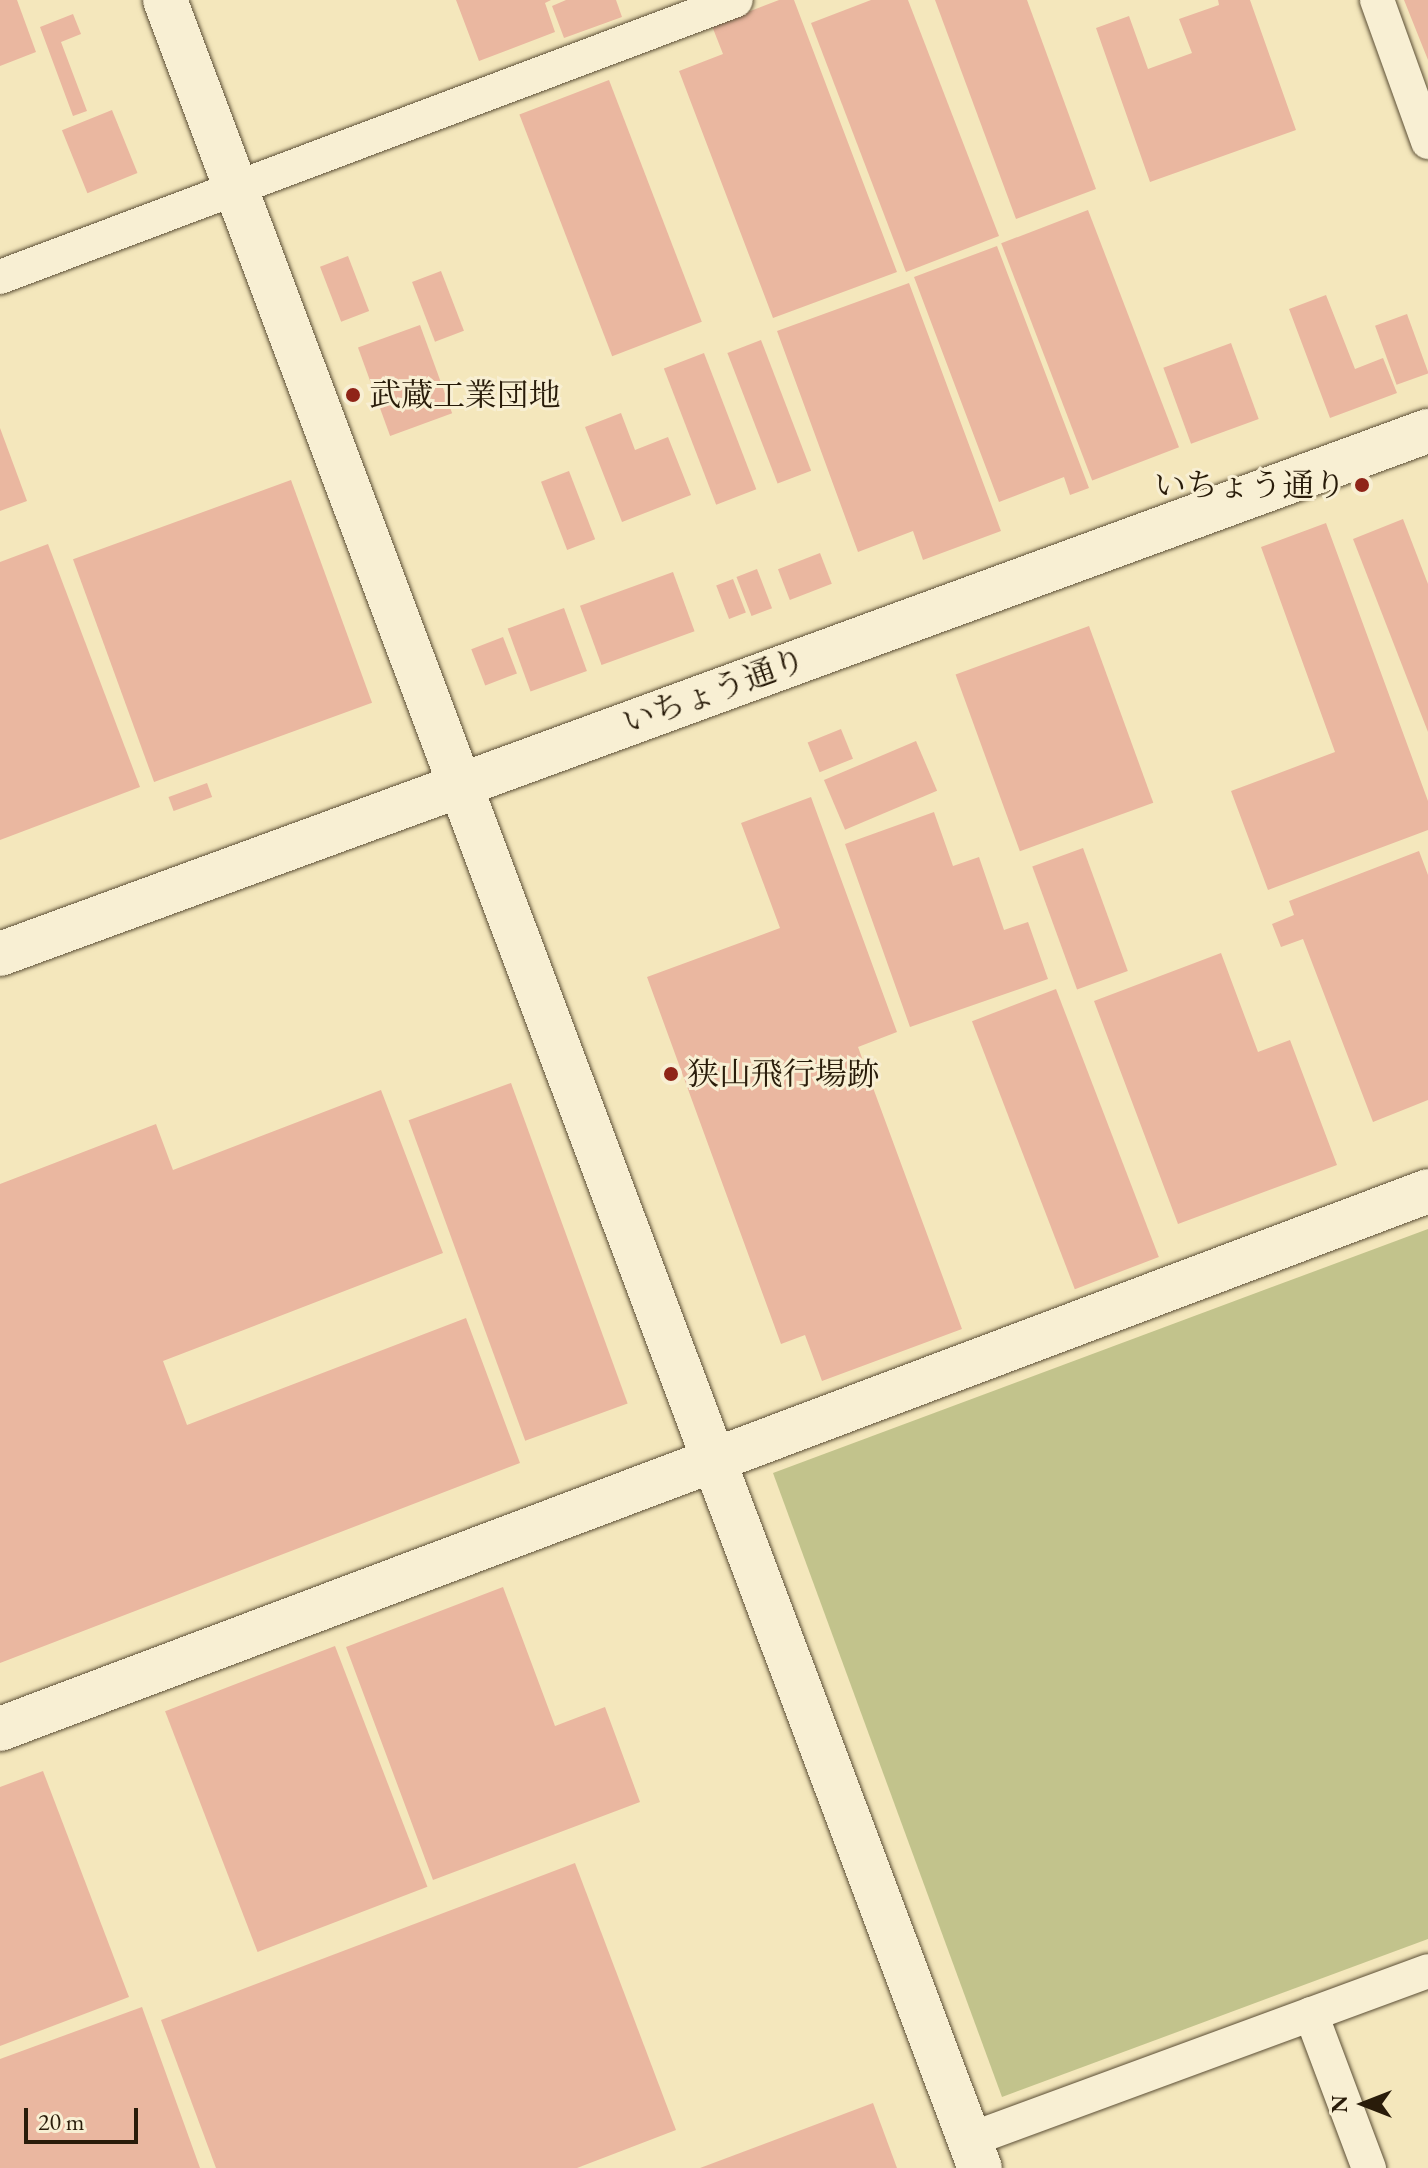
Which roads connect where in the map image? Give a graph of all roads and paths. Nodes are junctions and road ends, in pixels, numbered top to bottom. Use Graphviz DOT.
graph roads {
  1 [pos="165,0"];
  2 [pos="736,0"];
  3 [pos="1377,0"];
  4 [pos="1428,142"];
  5 [pos="236,190"];
  6 [pos="0,277"];
  7 [pos="1428,431"];
  8 [pos="459,784"];
  9 [pos="0,954"];
  10 [pos="1428,1191"];
  11 [pos="715,1460"];
  12 [pos="0,1729"];
  13 [pos="1428,1971"];
  14 [pos="1311,2014"];
  15 [pos="975,2154"];
  16 [pos="1369,2168"];
  1 -- 5 [label="street"];
  2 -- 5 [label="street"];
  3 -- 4 [label="street"];
  5 -- 6 [label="street"];
  5 -- 8 [label="street"];
  7 -- 8 [label="street, いちょう通り"];
  8 -- 9 [label="street, いちょう通り"];
  8 -- 11 [label="street"];
  10 -- 11 [label="street"];
  11 -- 12 [label="street"];
  11 -- 15 [label="street"];
  13 -- 14 [label="street"];
  14 -- 15 [label="street"];
  14 -- 16 [label="street"];
}
